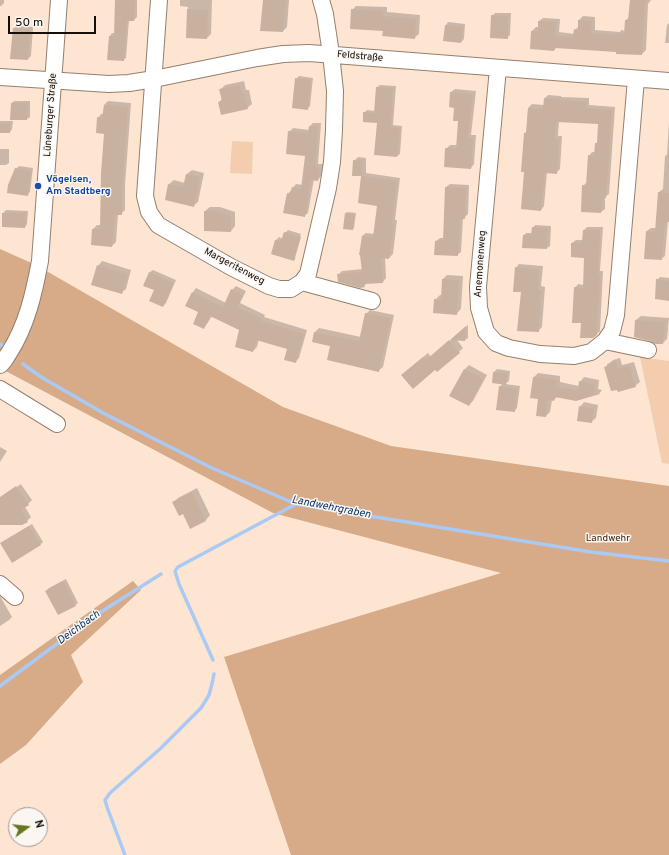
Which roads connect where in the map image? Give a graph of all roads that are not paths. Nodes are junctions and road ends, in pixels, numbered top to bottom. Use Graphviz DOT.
graph roads {
  1 [pos="59,0"];
  2 [pos="159,0"];
  3 [pos="321,0"];
  4 [pos="331,54"];
  5 [pos="498,68"];
  6 [pos="0,77"];
  7 [pos="154,79"];
  8 [pos="636,79"];
  9 [pos="53,81"];
  10 [pos="669,81"];
  11 [pos="296,286"];
  12 [pos="366,305"];
  13 [pos="604,341"];
  14 [pos="648,350"];
  15 [pos="0,365"];
  16 [pos="0,389"];
  17 [pos="57,424"];
  18 [pos="0,584"];
  19 [pos="15,597"];
  1 -- 9 [label="street, Lüneburger Straße"];
  2 -- 7 [label="street, Margeritenweg"];
  3 -- 4 [label="street"];
  4 -- 5 [label="street, Feldstraße"];
  4 -- 7 [label="street, Feldstraße"];
  4 -- 11 [label="street"];
  5 -- 8 [label="street, Feldstraße"];
  5 -- 13 [label="street, Anemonenweg"];
  6 -- 9 [label="street, Feldstraße"];
  7 -- 9 [label="street, Feldstraße"];
  7 -- 11 [label="street, Margeritenweg"];
  8 -- 10 [label="street, Feldstraße"];
  8 -- 13 [label="street, Anemonenweg"];
  9 -- 15 [label="street, Lüneburger Straße"];
  11 -- 12 [label="street, Margeritenweg"];
  13 -- 14 [label="street"];
  16 -- 17 [label="street"];
  18 -- 19 [label="street"];
}
